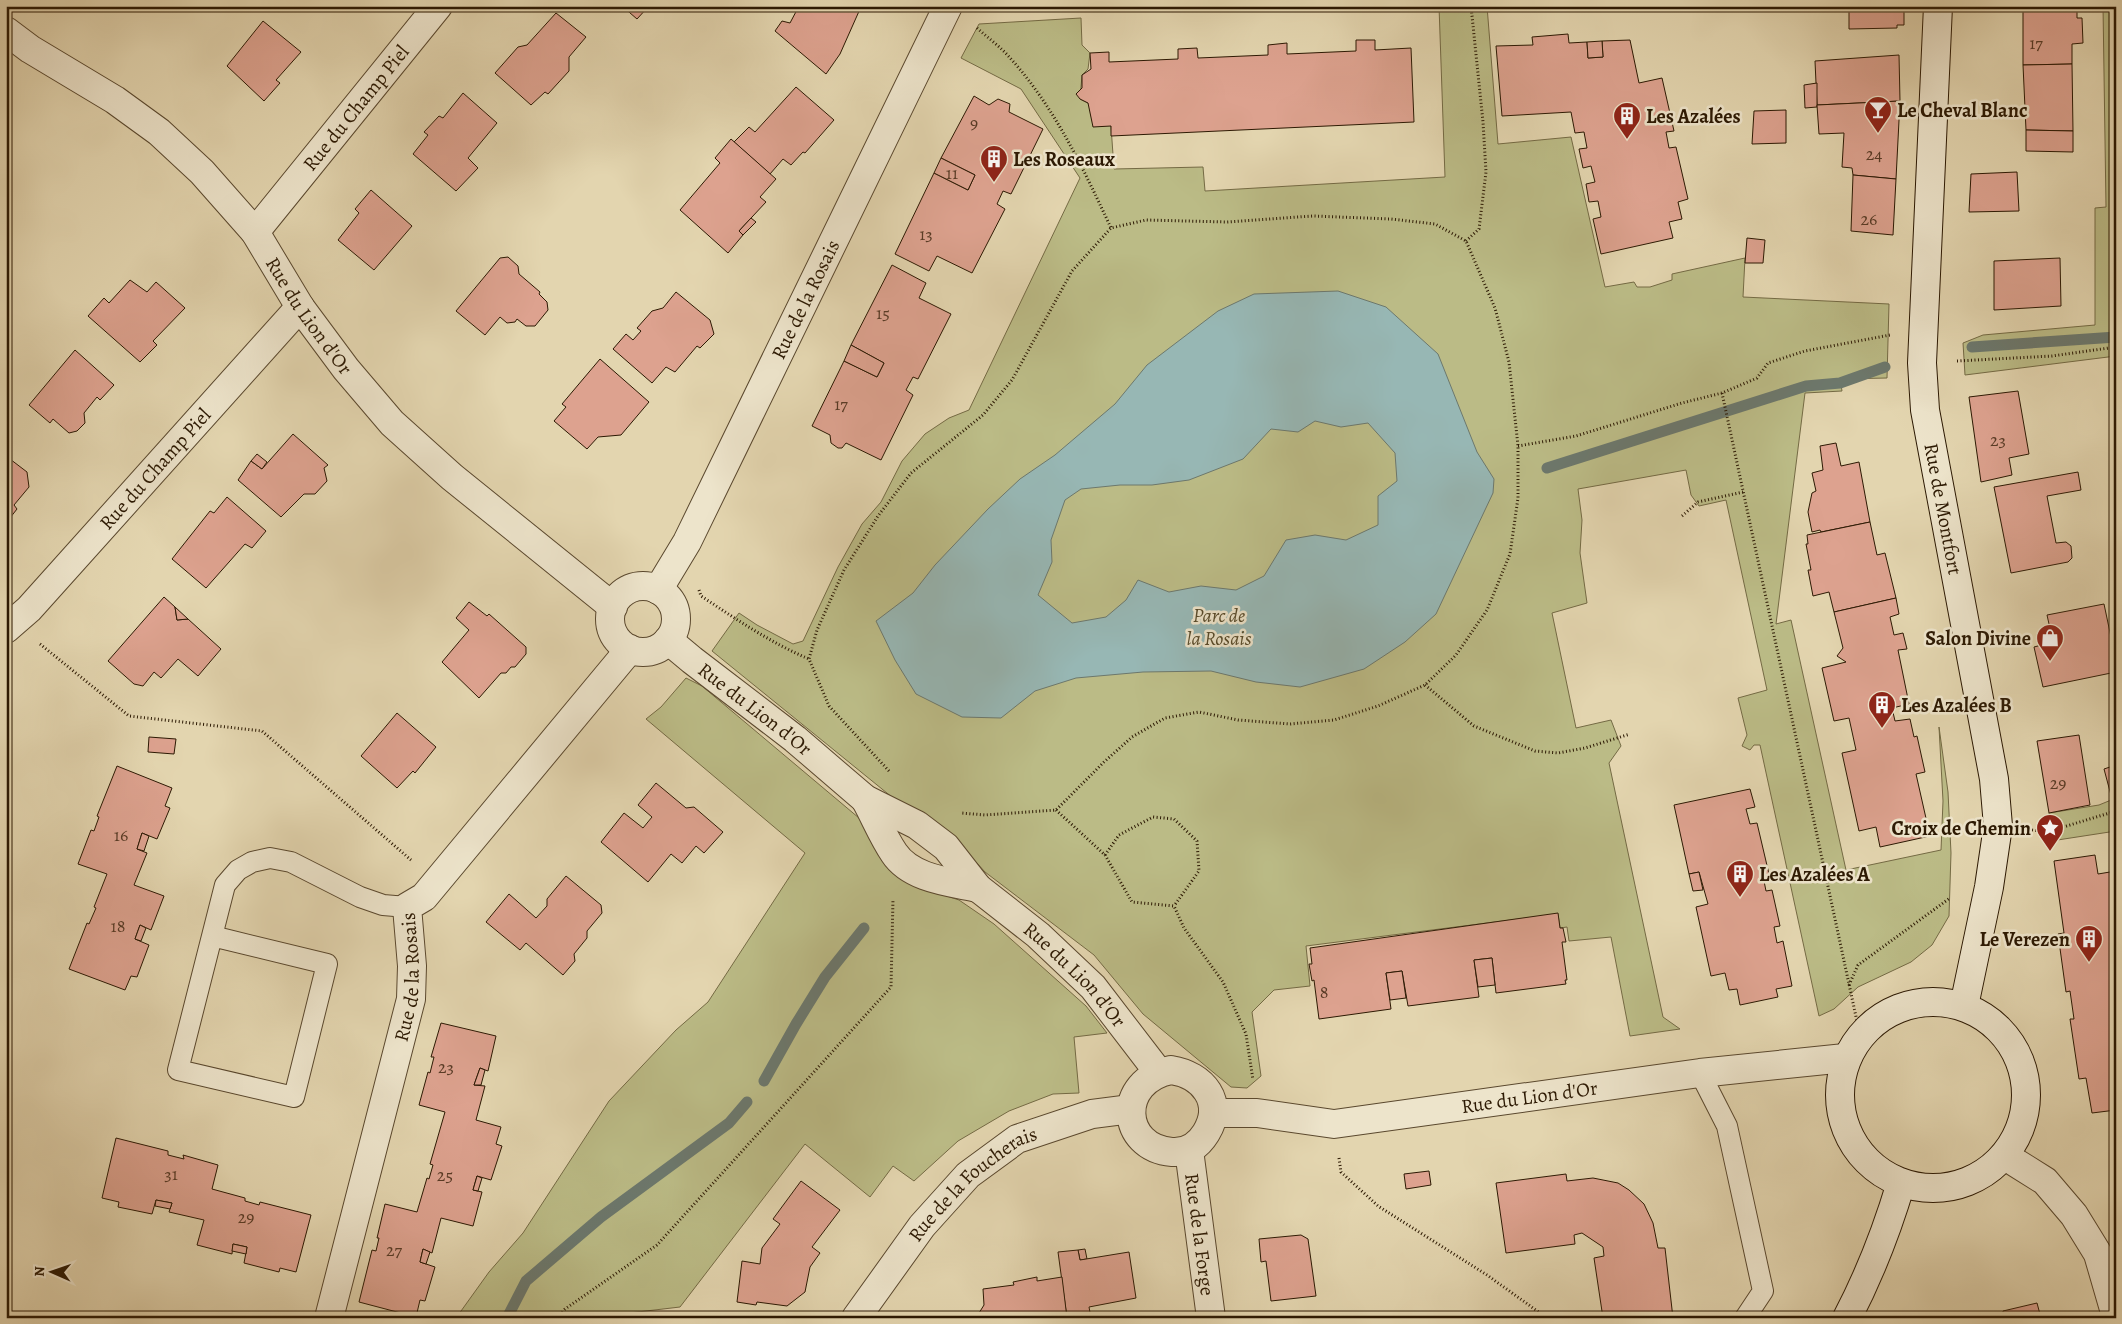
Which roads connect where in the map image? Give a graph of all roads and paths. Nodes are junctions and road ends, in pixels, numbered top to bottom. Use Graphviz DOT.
graph roads {
  1 [pos="438,6"];
  2 [pos="948,6"];
  3 [pos="1471,6"];
  4 [pos="1938,6"];
  5 [pos="6,31"];
  6 [pos="1112,228"];
  7 [pos="255,232"];
  8 [pos="1466,241"];
  9 [pos="300,306"];
  10 [pos="2116,348"];
  11 [pos="1922,350"];
  12 [pos="1722,393"];
  13 [pos="1518,446"];
  14 [pos="1743,492"];
  15 [pos="1682,516"];
  16 [pos="687,542"];
  17 [pos="658,590"];
  18 [pos="613,607"];
  19 [pos="10,626"];
  20 [pos="668,640"];
  21 [pos="630,649"];
  22 [pos="809,660"];
  23 [pos="1425,685"];
  24 [pos="1630,734"];
  25 [pos="894,776"];
  26 [pos="865,799"];
  27 [pos="1056,810"];
  28 [pos="2116,811"];
  29 [pos="1998,826"];
  30 [pos="932,836"];
  31 [pos="1105,855"];
  32 [pos="910,867"];
  33 [pos="436,882"];
  34 [pos="978,888"];
  35 [pos="1958,892"];
  36 [pos="1174,906"];
  37 [pos="407,908"];
  38 [pos="212,936"];
  39 [pos="1849,985"];
  40 [pos="1964,1006"];
  41 [pos="1860,1036"];
  42 [pos="1845,1058"];
  43 [pos="1158,1073"];
  44 [pos="1700,1073"];
  45 [pos="1131,1109"];
  46 [pos="1213,1113"];
  47 [pos="1256,1113"];
  48 [pos="1334,1124"];
  49 [pos="1189,1150"];
  50 [pos="2005,1156"];
  51 [pos="1901,1183"];
  52 [pos="2116,1316"];
  53 [pos="329,1318"];
  54 [pos="558,1318"];
  55 [pos="856,1318"];
  56 [pos="1211,1318"];
  57 [pos="1547,1318"];
  58 [pos="1745,1318"];
  59 [pos="1847,1318"];
  1 -- 7 [label="street, Rue du Champ Piel"];
  2 -- 6 [label="path"];
  2 -- 16 [label="street, Rue de la Rosais"];
  3 -- 8 [label="path"];
  4 -- 11 [label="street, Rue de Montfort"];
  5 -- 7 [label="street, Rue du Lion d'Or"];
  6 -- 8 [label="path"];
  6 -- 22 [label="path"];
  7 -- 9 [label="street, Rue du Lion d'Or"];
  8 -- 13 [label="path"];
  9 -- 18 [label="street, Rue du Lion d'Or"];
  9 -- 19 [label="street, Rue du Champ Piel"];
  10 -- 11 [label="path"];
  11 -- 12 [label="path"];
  11 -- 29 [label="street, Rue de Montfort"];
  12 -- 13 [label="path"];
  12 -- 14 [label="path"];
  13 -- 23 [label="path"];
  14 -- 15 [label="path"];
  14 -- 39 [label="path"];
  16 -- 17 [label="street, Rue de la Rosais"];
  16 -- 22 [label="path"];
  17 -- 18 [label="street"];
  17 -- 20 [label="street"];
  18 -- 21 [label="street"];
  19 -- 33 [label="path"];
  20 -- 21 [label="street"];
  20 -- 26 [label="street, Rue du Lion d'Or"];
  21 -- 33 [label="street, Rue de la Rosais"];
  22 -- 25 [label="path"];
  23 -- 24 [label="path"];
  23 -- 27 [label="path"];
  26 -- 30 [label="street, Rue du Lion d'Or"];
  26 -- 32 [label="street, Rue du Lion d'Or"];
  27 -- 30 [label="path"];
  27 -- 31 [label="path"];
  28 -- 29 [label="path"];
  29 -- 40 [label="street, Rue de Montfort"];
  30 -- 34 [label="street, Rue du Lion d'Or"];
  31 -- 36 [label="path"];
  31 -- 36 [label="path"];
  32 -- 34 [label="street, Rue du Lion d'Or"];
  32 -- 54 [label="path"];
  33 -- 37 [label="street, Rue de la Rosais"];
  34 -- 43 [label="street, Rue du Lion d'Or"];
  35 -- 39 [label="path"];
  36 -- 47 [label="path"];
  37 -- 38 [label="lane"];
  37 -- 53 [label="street, Rue de la Rosais"];
  38 -- 38 [label="lane"];
  39 -- 41 [label="path"];
  40 -- 41 [label="street"];
  40 -- 50 [label="street"];
  41 -- 42 [label="street"];
  42 -- 44 [label="street, Rue du Lion d'Or"];
  42 -- 51 [label="street"];
  43 -- 45 [label="street"];
  43 -- 46 [label="street"];
  44 -- 48 [label="street, Rue du Lion d'Or"];
  44 -- 58 [label="lane"];
  45 -- 49 [label="street"];
  45 -- 55 [label="street, Rue de la Foucherais"];
  46 -- 47 [label="street, Rue du Lion d'Or"];
  46 -- 49 [label="street"];
  47 -- 48 [label="street, Rue du Lion d'Or"];
  48 -- 57 [label="path"];
  49 -- 56 [label="street, Rue de la Forge"];
  50 -- 51 [label="street"];
  50 -- 52 [label="street"];
  51 -- 59 [label="street"];
}
